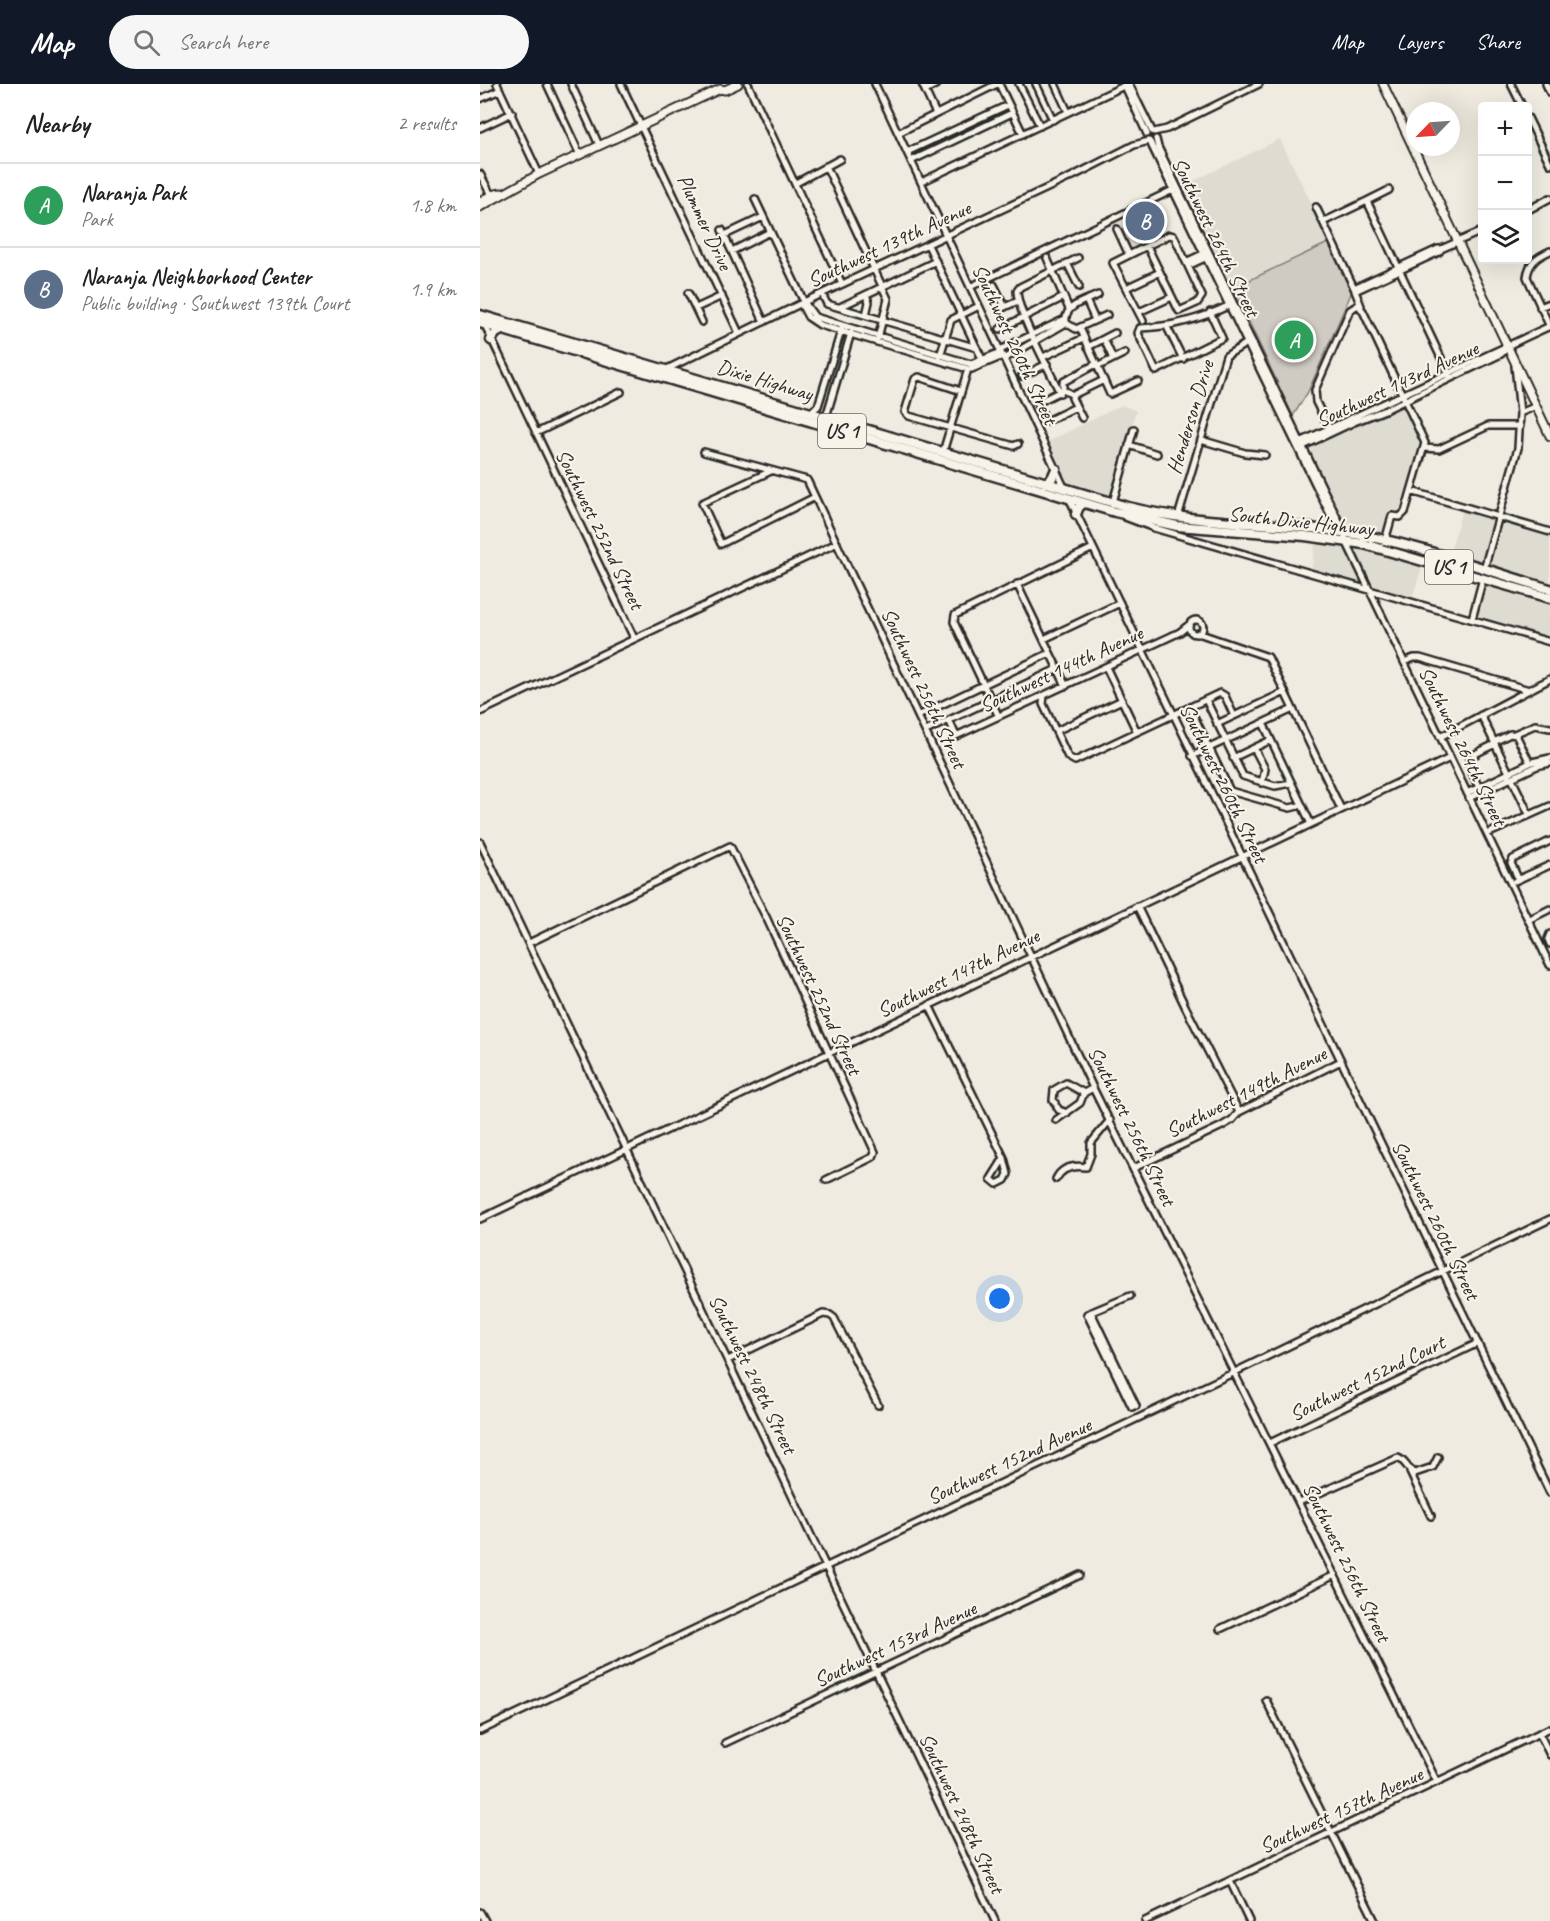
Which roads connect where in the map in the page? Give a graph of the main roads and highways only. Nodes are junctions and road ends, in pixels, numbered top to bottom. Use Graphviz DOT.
graph roads {
  1 [pos="738,84"];
  2 [pos="1383,84"];
  3 [pos="722,86"];
  4 [pos="504,192"];
  5 [pos="480,202"];
  6 [pos="480,207"];
  7 [pos="480,314"];
  8 [pos="482,324"];
  9 [pos="502,330"];
  10 [pos="491,340"];
  11 [pos="664,374"];
  12 [pos="1550,436"];
  13 [pos="1056,469"];
  14 [pos="1045,483"];
  15 [pos="1084,503"];
  16 [pos="1115,512"];
  17 [pos="1076,514"];
  18 [pos="1178,522"];
  19 [pos="1343,535"];
  20 [pos="1483,574"];
  21 [pos="1550,589"];
  22 [pos="1550,598"];
  1 -- 3 [label="main road"];
  2 -- 12 [label="main road"];
  3 -- 4 [label="main road"];
  4 -- 5 [label="main road"];
  4 -- 6 [label="main road"];
  7 -- 11 [label="highway, Dixie Highway / US 1"];
  8 -- 9 [label="highway, Dixie Highway / US 1"];
  9 -- 10 [label="highway"];
  9 -- 11 [label="highway, Dixie Highway / US 1"];
  11 -- 14 [label="highway, Dixie Highway / US 1"];
  11 -- 15 [label="highway, Dixie Highway / US 1"];
  13 -- 14 [label="highway"];
  14 -- 18 [label="highway, Dixie Highway / US 1"];
  15 -- 16 [label="highway, Dixie Highway / US 1"];
  15 -- 17 [label="highway"];
  16 -- 18 [label="highway, South Dixie Highway / US 1"];
  18 -- 19 [label="highway, South Dixie Highway / US 1"];
  19 -- 20 [label="highway, South Dixie Highway / US 1"];
  19 -- 20 [label="highway, South Dixie Highway / US 1"];
  20 -- 21 [label="highway"];
  20 -- 22 [label="highway, South Dixie Highway / US 1"];
}
